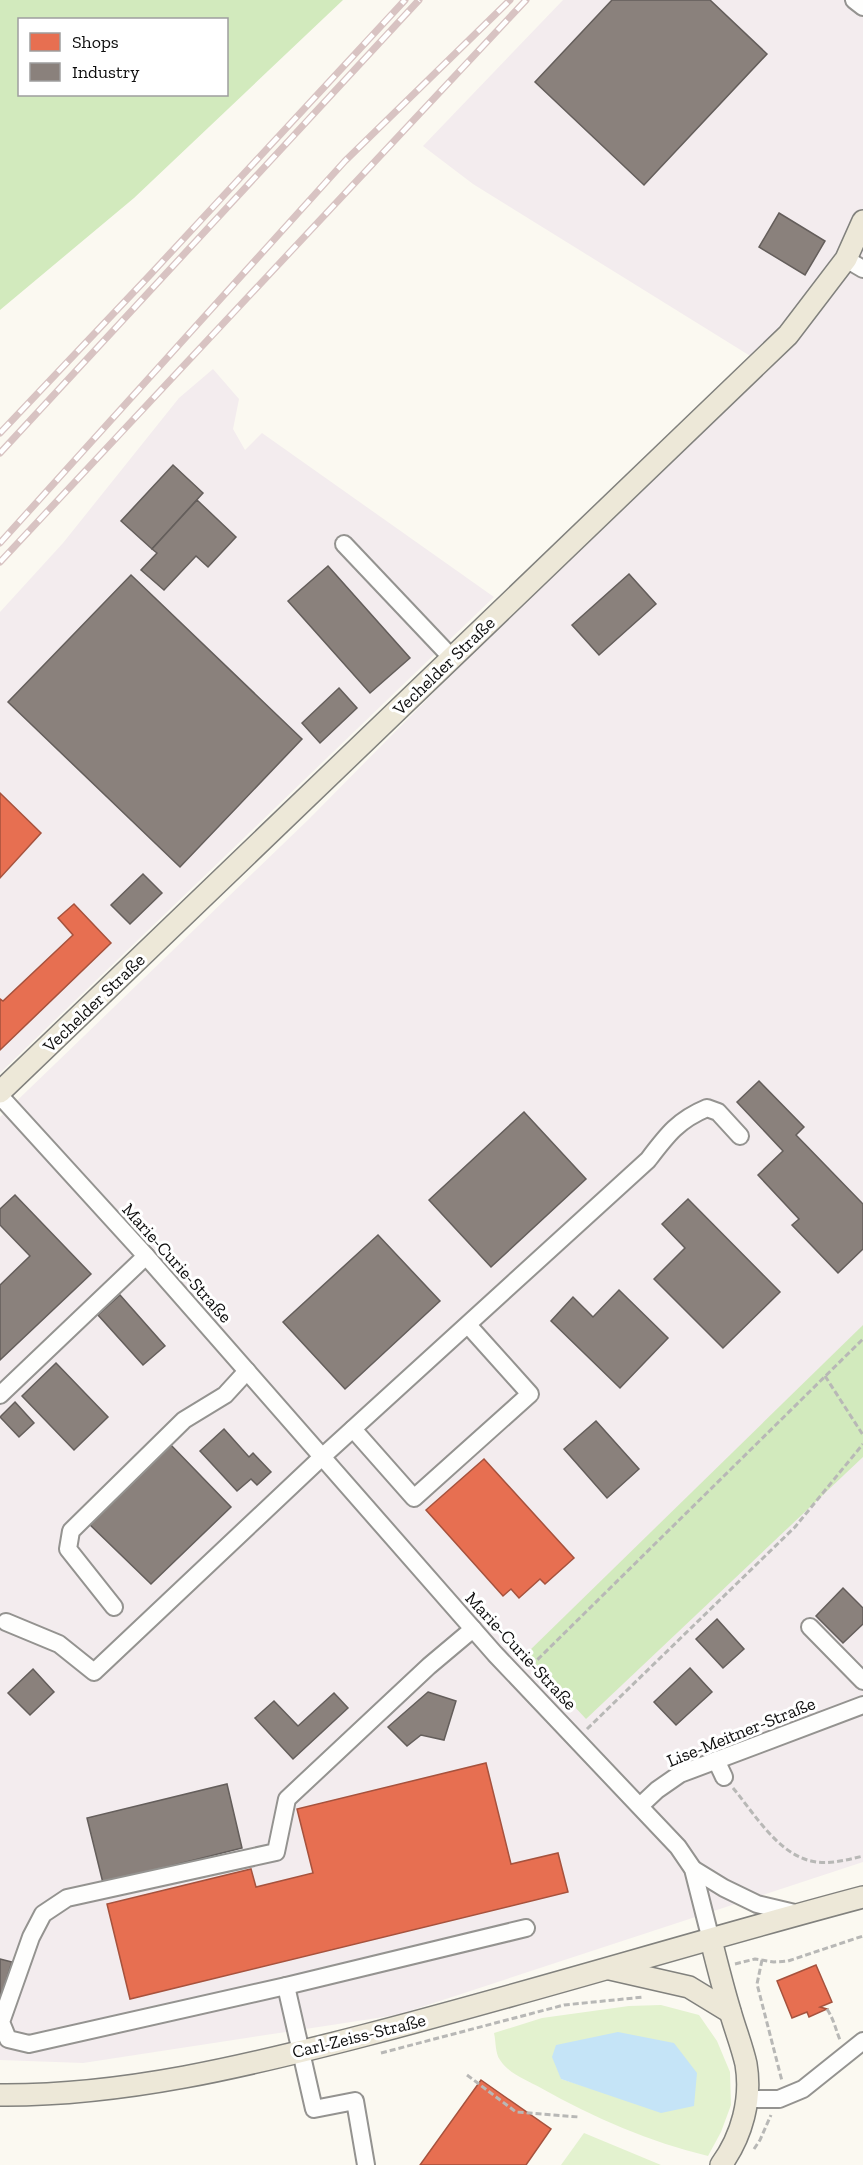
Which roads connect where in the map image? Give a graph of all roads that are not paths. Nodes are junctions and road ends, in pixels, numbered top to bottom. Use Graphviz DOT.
graph roads {
  1 [pos="854,0"];
  2 [pos="863,7"];
  3 [pos="863,220"];
  4 [pos="855,264"];
  5 [pos="344,544"];
  6 [pos="452,658"];
  7 [pos="0,1094"];
  8 [pos="740,1136"];
  9 [pos="146,1256"];
  10 [pos="468,1325"];
  11 [pos="247,1371"];
  12 [pos="0,1395"];
  13 [pos="353,1429"];
  14 [pos="322,1458"];
  15 [pos="114,1608"];
  16 [pos="810,1626"];
  17 [pos="2,1627"];
  18 [pos="472,1629"];
  19 [pos="863,1681"];
  20 [pos="863,1705"];
  21 [pos="716,1760"];
  22 [pos="724,1778"];
  23 [pos="640,1806"];
  24 [pos="693,1869"];
  25 [pos="863,1897"];
  26 [pos="799,1914"];
  27 [pos="526,1928"];
  28 [pos="711,1940"];
  29 [pos="610,1969"];
  30 [pos="286,1986"];
  31 [pos="730,2012"];
  32 [pos="863,2041"];
  33 [pos="301,2052"];
  34 [pos="0,2095"];
  35 [pos="747,2098"];
  36 [pos="366,2165"];
  37 [pos="721,2165"];
  1 -- 2 [label="street"];
  3 -- 4 [label="main road, Vechelder Straße"];
  4 -- 6 [label="main road, Vechelder Straße"];
  5 -- 6 [label="street"];
  6 -- 7 [label="main road, Vechelder Straße"];
  7 -- 9 [label="street, Marie-Curie-Straße"];
  8 -- 10 [label="street"];
  9 -- 11 [label="street, Marie-Curie-Straße"];
  9 -- 12 [label="street"];
  10 -- 13 [label="street"];
  10 -- 13 [label="street"];
  11 -- 14 [label="street, Marie-Curie-Straße"];
  11 -- 15 [label="street"];
  13 -- 14 [label="street"];
  14 -- 17 [label="street"];
  14 -- 18 [label="street, Marie-Curie-Straße"];
  16 -- 19 [label="street"];
  18 -- 23 [label="street, Marie-Curie-Straße"];
  18 -- 30 [label="street"];
  20 -- 21 [label="street, Lise-Meitner-Straße"];
  21 -- 22 [label="street"];
  21 -- 23 [label="street, Lise-Meitner-Straße"];
  23 -- 24 [label="street, Marie-Curie-Straße"];
  24 -- 26 [label="street, Marie-Curie-Straße"];
  24 -- 28 [label="street, Marie-Curie-Straße"];
  25 -- 26 [label="main road, Carl-Zeiss-Straße"];
  26 -- 28 [label="main road, Carl-Zeiss-Straße"];
  27 -- 30 [label="street"];
  28 -- 29 [label="main road, Carl-Zeiss-Straße"];
  28 -- 31 [label="main road"];
  29 -- 31 [label="main road"];
  29 -- 33 [label="main road, Carl-Zeiss-Straße"];
  30 -- 33 [label="street"];
  31 -- 35 [label="main road"];
  32 -- 35 [label="street"];
  33 -- 34 [label="main road, Carl-Zeiss-Straße"];
  33 -- 36 [label="street"];
  35 -- 37 [label="main road"];
}
